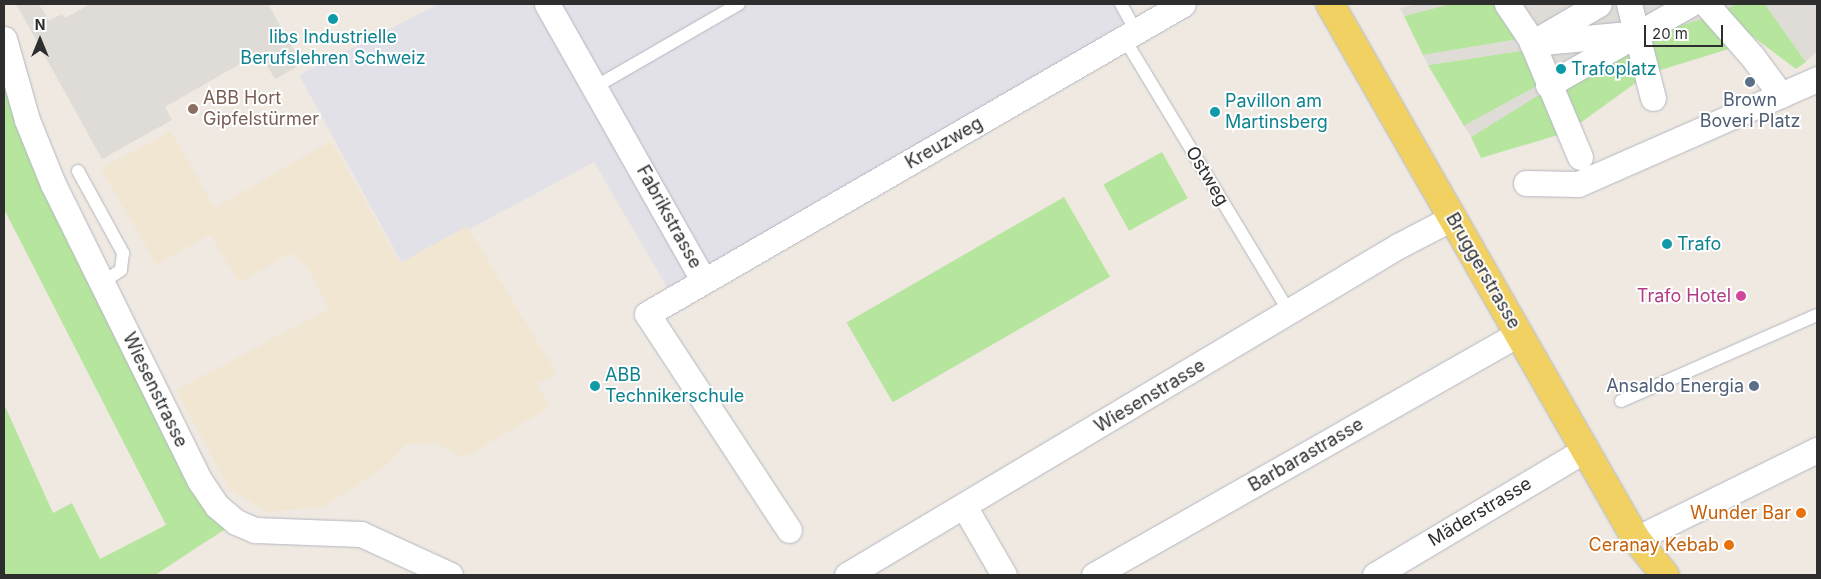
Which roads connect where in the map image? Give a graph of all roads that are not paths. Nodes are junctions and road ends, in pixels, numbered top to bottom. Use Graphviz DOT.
graph roads {
  1 [pos="547,4"];
  2 [pos="738,4"];
  3 [pos="1121,4"];
  4 [pos="1183,4"];
  5 [pos="1330,4"];
  6 [pos="1507,4"];
  7 [pos="1599,4"];
  8 [pos="1629,4"];
  9 [pos="1690,4"];
  10 [pos="1706,4"];
  11 [pos="1130,34"];
  12 [pos="1637,34"];
  13 [pos="4,39"];
  14 [pos="1532,43"];
  15 [pos="1817,79"];
  16 [pos="1548,84"];
  17 [pos="10,87"];
  18 [pos="595,87"];
  19 [pos="1780,95"];
  20 [pos="1653,98"];
  21 [pos="1580,157"];
  22 [pos="78,171"];
  23 [pos="1526,183"];
  24 [pos="1452,218"];
  25 [pos="704,280"];
  26 [pos="102,283"];
  27 [pos="1290,313"];
  28 [pos="1817,315"];
  29 [pos="1519,334"];
  30 [pos="1621,401"];
  31 [pos="1586,449"];
  32 [pos="1817,450"];
  33 [pos="964,506"];
  34 [pos="789,530"];
  35 [pos="1636,539"];
  36 [pos="414,567"];
  37 [pos="450,575"];
  38 [pos="847,575"];
  39 [pos="1004,575"];
  40 [pos="1094,575"];
  41 [pos="1375,575"];
  42 [pos="1644,575"];
  43 [pos="1664,575"];
  1 -- 18 [label="street, Fabrikstrasse"];
  2 -- 18 [label="lane"];
  3 -- 11 [label="lane, Ostweg"];
  4 -- 11 [label="street, Kreuzweg"];
  5 -- 24 [label="main road, Bruggerstrasse"];
  6 -- 14 [label="street"];
  7 -- 14 [label="street"];
  8 -- 12 [label="street"];
  9 -- 12 [label="street"];
  10 -- 19 [label="street"];
  11 -- 25 [label="street, Kreuzweg"];
  11 -- 27 [label="lane, Ostweg"];
  12 -- 14 [label="street"];
  12 -- 16 [label="street"];
  12 -- 20 [label="street"];
  13 -- 17 [label="street, Wiesenstrasse"];
  14 -- 16 [label="street"];
  15 -- 19 [label="street"];
  16 -- 21 [label="street"];
  17 -- 26 [label="street, Wiesenstrasse"];
  18 -- 25 [label="street, Fabrikstrasse"];
  19 -- 23 [label="street"];
  22 -- 26 [label="lane"];
  24 -- 27 [label="street, Wiesenstrasse"];
  24 -- 29 [label="main road, Bruggerstrasse"];
  25 -- 34 [label="street, Fabrikstrasse"];
  26 -- 36 [label="street, Wiesenstrasse"];
  27 -- 33 [label="street, Wiesenstrasse"];
  28 -- 30 [label="lane"];
  29 -- 31 [label="main road, Bruggerstrasse"];
  29 -- 40 [label="street, Barbarastrasse"];
  31 -- 35 [label="main road, Bruggerstrasse"];
  31 -- 41 [label="street, Mäderstrasse"];
  32 -- 35 [label="street"];
  33 -- 38 [label="street, Wiesenstrasse"];
  33 -- 39 [label="street"];
  35 -- 42 [label="main road, Bruggerstrasse"];
  35 -- 43 [label="main road, Bruggerstrasse"];
  36 -- 37 [label="street, Wiesenstrasse"];
}
